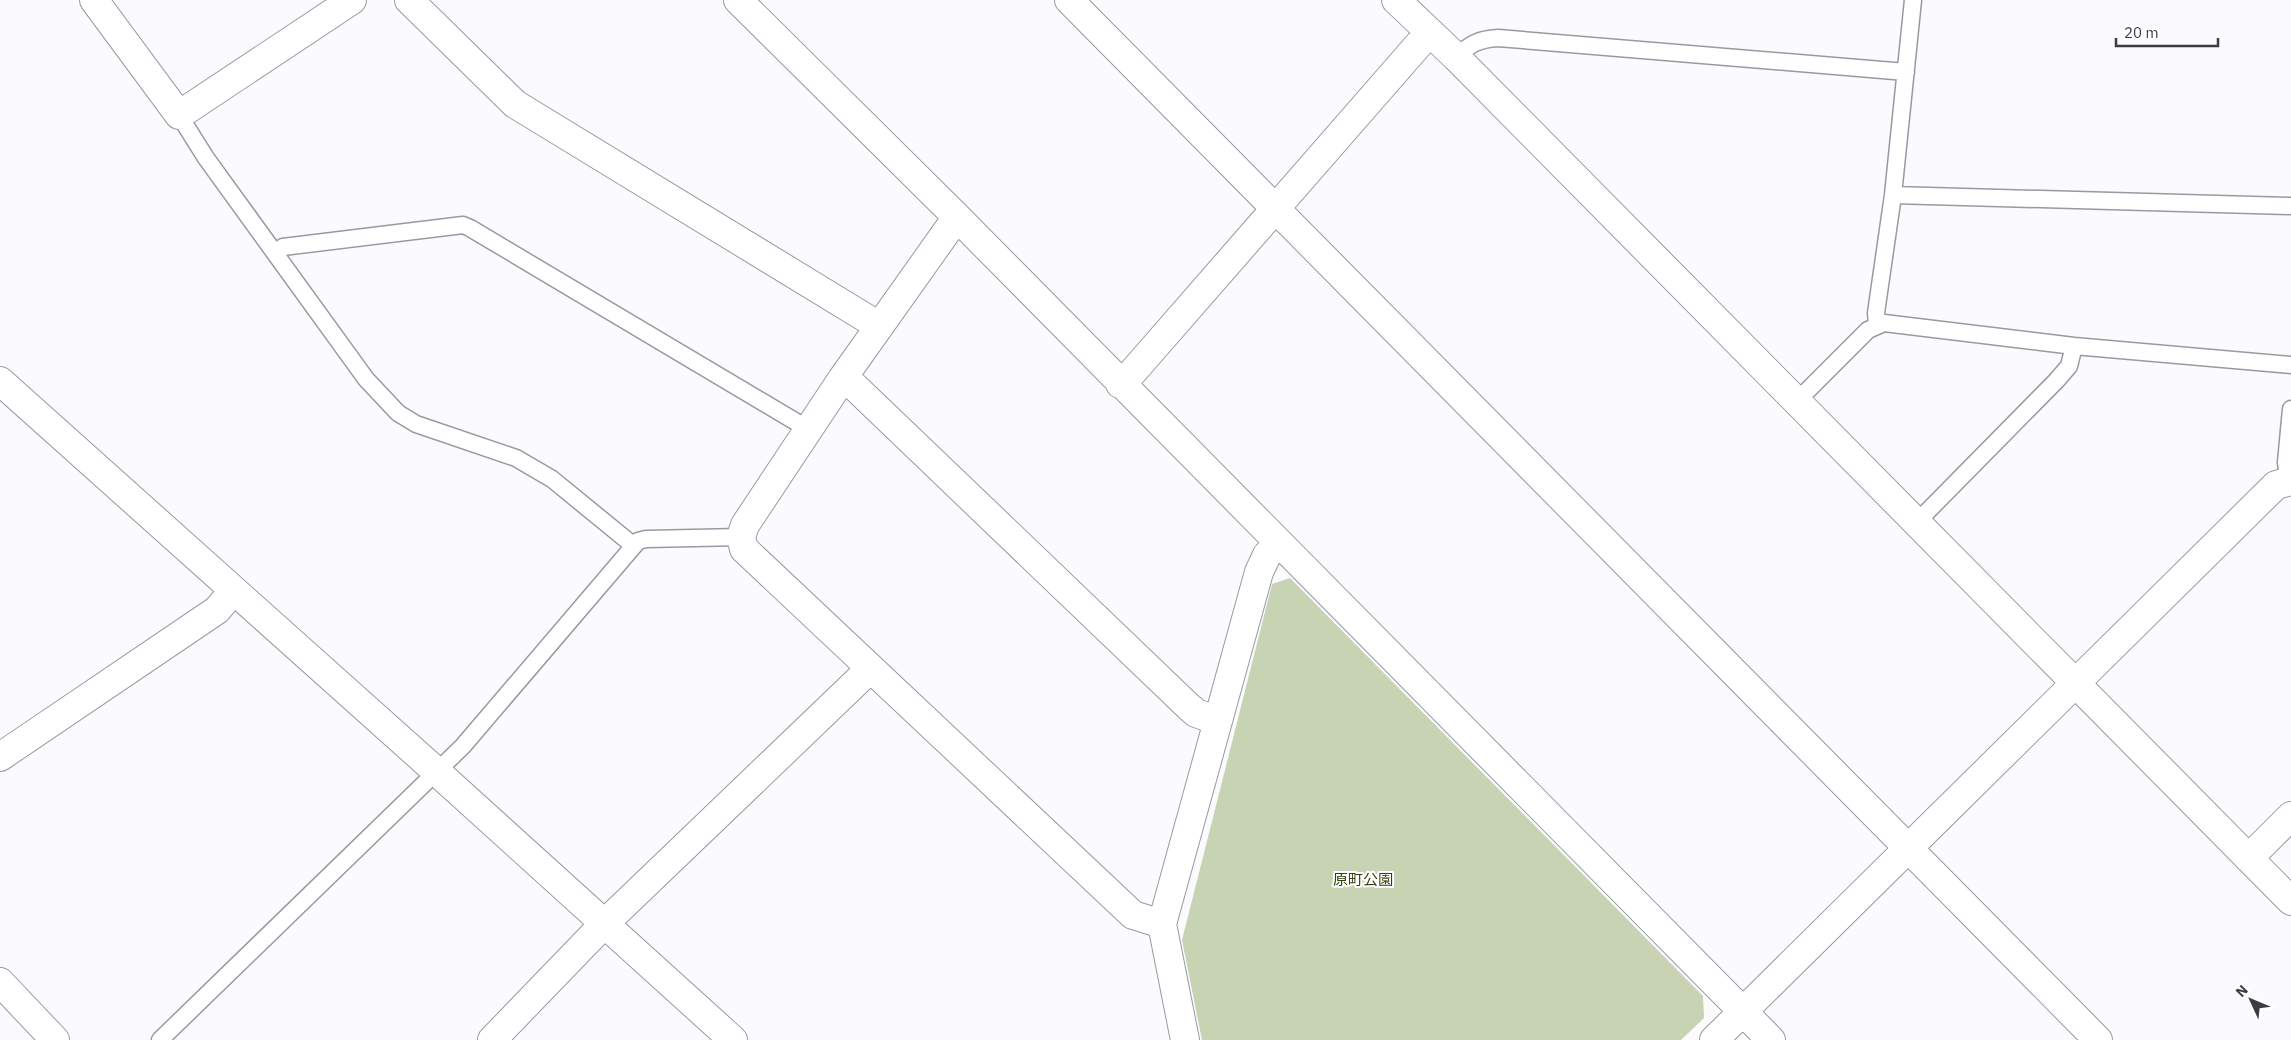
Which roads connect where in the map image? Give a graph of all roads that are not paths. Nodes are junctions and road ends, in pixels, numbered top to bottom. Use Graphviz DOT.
graph roads {
  1 [pos="94,0"];
  2 [pos="352,0"];
  3 [pos="409,0"];
  4 [pos="738,0"];
  5 [pos="1069,0"];
  6 [pos="1396,0"];
  7 [pos="1913,0"];
  8 [pos="1430,34"];
  9 [pos="1456,57"];
  10 [pos="1906,72"];
  11 [pos="179,115"];
  12 [pos="1893,195"];
  13 [pos="2291,206"];
  14 [pos="1275,208"];
  15 [pos="957,217"];
  16 [pos="275,253"];
  17 [pos="879,326"];
  18 [pos="1877,326"];
  19 [pos="2074,346"];
  20 [pos="2291,365"];
  21 [pos="842,379"];
  22 [pos="0,382"];
  23 [pos="1120,384"];
  24 [pos="1796,402"];
  25 [pos="2291,409"];
  26 [pos="808,429"];
  27 [pos="2289,480"];
  28 [pos="1917,522"];
  29 [pos="741,537"];
  30 [pos="1279,543"];
  31 [pos="634,546"];
  32 [pos="233,592"];
  33 [pos="870,669"];
  34 [pos="2075,685"];
  35 [pos="1218,721"];
  36 [pos="0,757"];
  37 [pos="437,772"];
  38 [pos="2291,816"];
  39 [pos="1908,847"];
  40 [pos="2248,858"];
  41 [pos="2291,901"];
  42 [pos="604,924"];
  43 [pos="1162,924"];
  44 [pos="0,982"];
  45 [pos="1743,1012"];
  46 [pos="55,1040"];
  47 [pos="160,1040"];
  48 [pos="492,1040"];
  49 [pos="733,1040"];
  50 [pos="1184,1040"];
  51 [pos="1714,1040"];
  52 [pos="1771,1040"];
  53 [pos="2098,1040"];
  1 -- 11 [label="street"];
  2 -- 11 [label="street"];
  3 -- 17 [label="street"];
  4 -- 15 [label="street"];
  5 -- 14 [label="street"];
  6 -- 8 [label="street"];
  7 -- 10 [label="lane"];
  8 -- 9 [label="street"];
  8 -- 14 [label="street"];
  9 -- 10 [label="lane"];
  9 -- 24 [label="street"];
  10 -- 12 [label="lane"];
  11 -- 16 [label="lane"];
  12 -- 13 [label="lane"];
  12 -- 18 [label="lane"];
  14 -- 23 [label="street"];
  14 -- 39 [label="street"];
  15 -- 17 [label="street"];
  15 -- 23 [label="street"];
  16 -- 26 [label="lane"];
  16 -- 31 [label="lane"];
  17 -- 21 [label="street"];
  18 -- 19 [label="lane"];
  18 -- 24 [label="lane"];
  19 -- 20 [label="lane"];
  19 -- 28 [label="lane"];
  21 -- 26 [label="street"];
  21 -- 35 [label="street"];
  22 -- 32 [label="street"];
  23 -- 30 [label="street"];
  24 -- 28 [label="street"];
  25 -- 27 [label="lane"];
  26 -- 29 [label="street"];
  27 -- 34 [label="street"];
  28 -- 34 [label="street"];
  29 -- 31 [label="lane"];
  29 -- 33 [label="street"];
  30 -- 35 [label="street"];
  30 -- 45 [label="street"];
  31 -- 37 [label="lane"];
  32 -- 36 [label="street"];
  32 -- 37 [label="street"];
  33 -- 42 [label="street"];
  33 -- 43 [label="street"];
  34 -- 39 [label="street"];
  34 -- 40 [label="street"];
  35 -- 43 [label="street"];
  37 -- 42 [label="street"];
  37 -- 47 [label="lane"];
  38 -- 40 [label="street"];
  39 -- 45 [label="street"];
  39 -- 53 [label="street"];
  40 -- 41 [label="street"];
  42 -- 48 [label="street"];
  42 -- 49 [label="street"];
  43 -- 50 [label="street"];
  44 -- 46 [label="street"];
  45 -- 51 [label="street"];
  45 -- 52 [label="street"];
}
